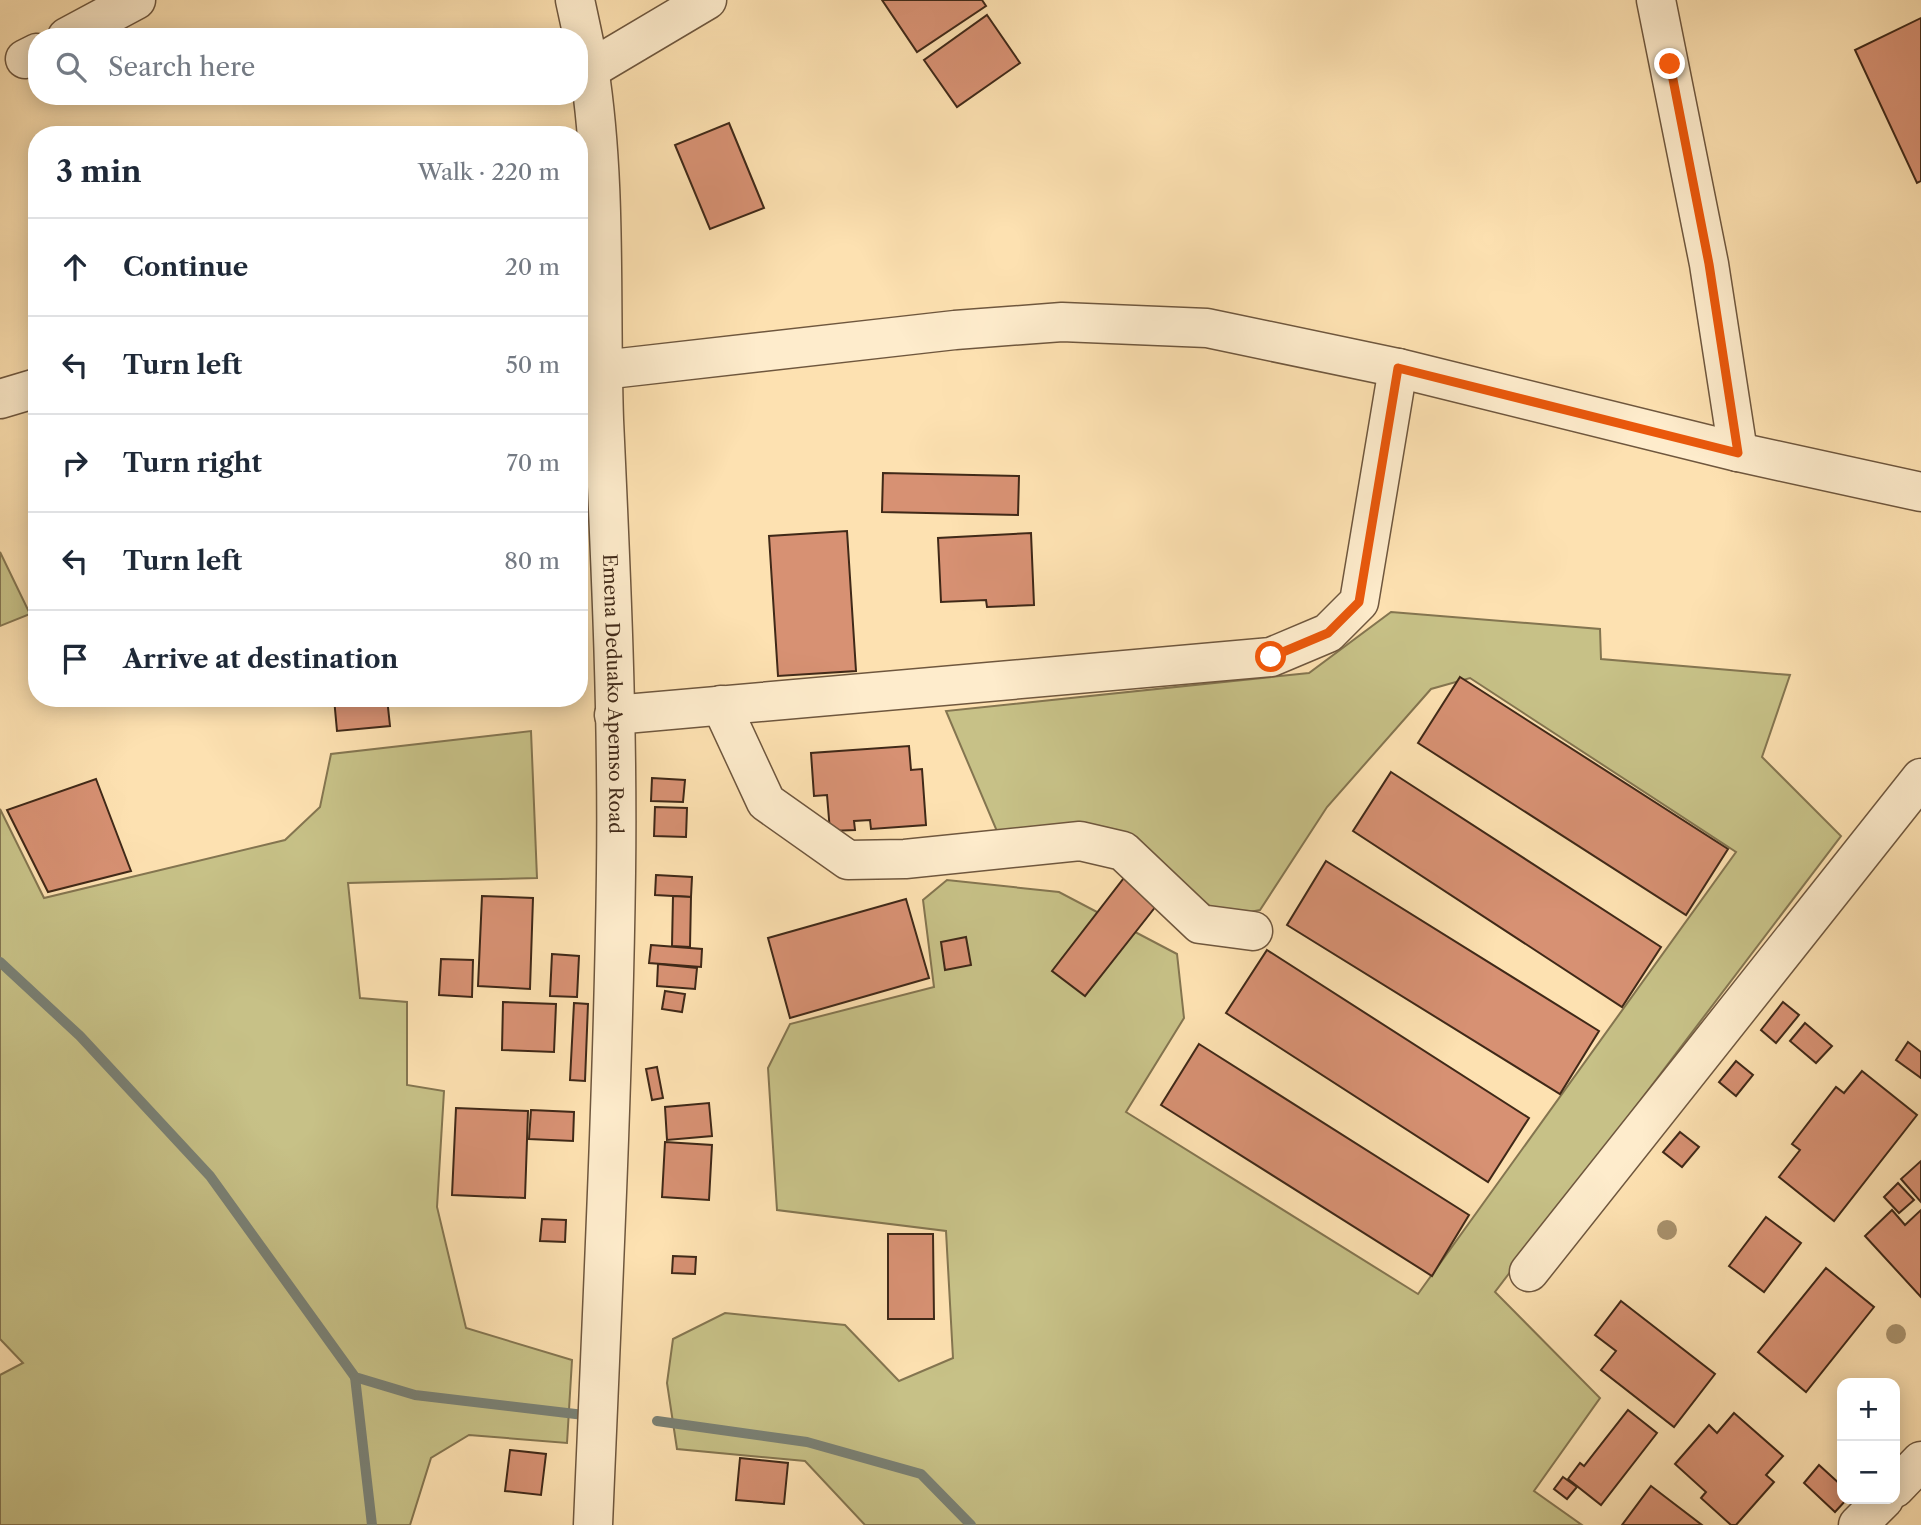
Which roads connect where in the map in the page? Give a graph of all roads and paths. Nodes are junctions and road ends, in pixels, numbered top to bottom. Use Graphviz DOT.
graph roads {
  1 [pos="136,0"];
  2 [pos="575,0"];
  3 [pos="707,0"];
  4 [pos="1656,0"];
  5 [pos="84,28"];
  6 [pos="581,28"];
  7 [pos="588,64"];
  8 [pos="589,69"];
  9 [pos="590,215"];
  10 [pos="1398,368"];
  11 [pos="602,370"];
  12 [pos="28,391"];
  13 [pos="0,399"];
  14 [pos="1738,453"];
  15 [pos="1921,492"];
  16 [pos="721,705"];
  17 [pos="614,715"];
  18 [pos="1921,778"];
  19 [pos="1254,931"];
  20 [pos="1529,1272"];
  21 [pos="1921,1461"];
  22 [pos="1900,1483"];
  23 [pos="1879,1504"];
  24 [pos="593,1525"];
  25 [pos="1858,1525"];
  1 -- 5 [label="street"];
  2 -- 6 [label="street, Emena Deduako Apemso Road"];
  3 -- 8 [label="street"];
  4 -- 14 [label="street"];
  7 -- 8 [label="street, Emena Deduako Apemso Road"];
  8 -- 9 [label="street, Emena Deduako Apemso Road"];
  9 -- 11 [label="street, Emena Deduako Apemso Road"];
  10 -- 11 [label="street"];
  10 -- 14 [label="street"];
  10 -- 16 [label="street"];
  11 -- 17 [label="street, Emena Deduako Apemso Road"];
  12 -- 13 [label="street"];
  14 -- 15 [label="street"];
  16 -- 17 [label="street"];
  16 -- 19 [label="street"];
  17 -- 24 [label="street, Emena Deduako Apemso Road"];
  18 -- 20 [label="street"];
  21 -- 22 [label="street"];
  23 -- 25 [label="street"];
}
